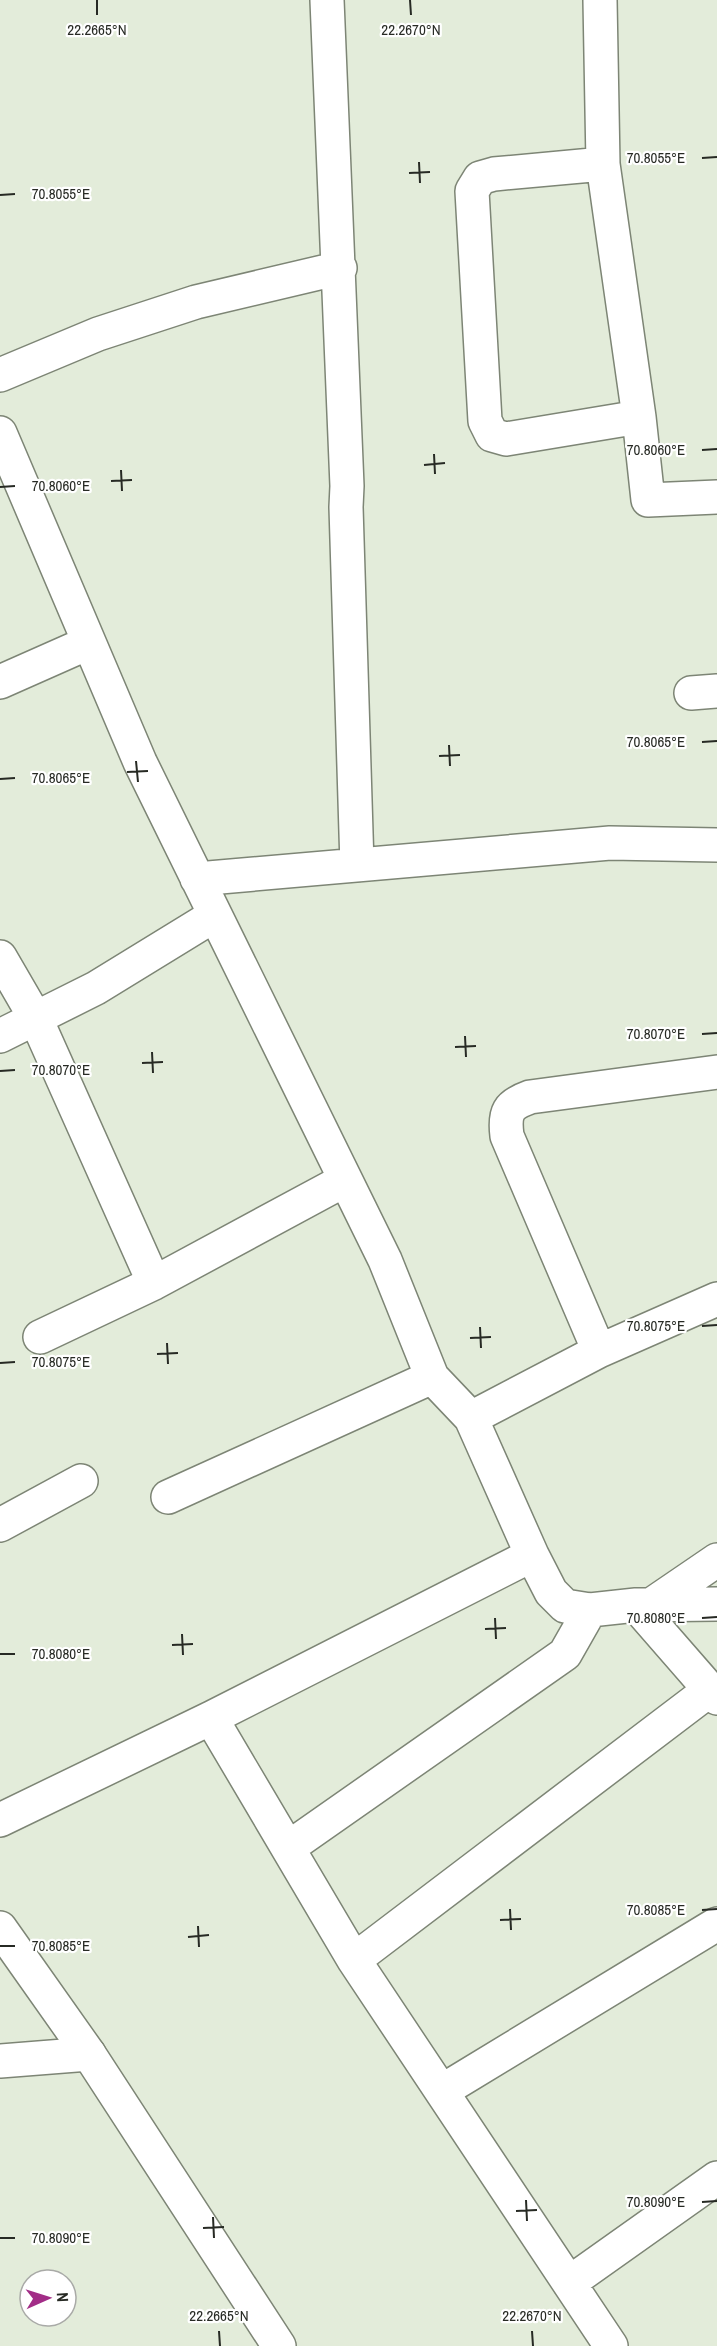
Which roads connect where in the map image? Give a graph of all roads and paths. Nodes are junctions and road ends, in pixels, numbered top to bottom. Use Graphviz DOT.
graph roads {
  1 [pos="327,0"];
  2 [pos="600,0"];
  3 [pos="603,164"];
  4 [pos="340,268"];
  5 [pos="0,375"];
  6 [pos="639,417"];
  7 [pos="0,433"];
  8 [pos="717,497"];
  9 [pos="88,643"];
  10 [pos="0,682"];
  11 [pos="717,844"];
  12 [pos="357,865"];
  13 [pos="197,879"];
  14 [pos="215,915"];
  15 [pos="0,957"];
  16 [pos="36,1019"];
  17 [pos="0,1036"];
  18 [pos="717,1072"];
  19 [pos="345,1180"];
  20 [pos="154,1283"];
  21 [pos="717,1299"];
  22 [pos="40,1336"];
  23 [pos="599,1351"];
  24 [pos="432,1377"];
  25 [pos="471,1418"];
  26 [pos="81,1481"];
  27 [pos="168,1497"];
  28 [pos="0,1525"];
  29 [pos="532,1555"];
  30 [pos="717,1560"];
  31 [pos="717,1604"];
  32 [pos="643,1605"];
  33 [pos="590,1610"];
  34 [pos="714,1693"];
  35 [pos="211,1718"];
  36 [pos="0,1820"];
  37 [pos="288,1848"];
  38 [pos="717,1924"];
  39 [pos="0,1928"];
  40 [pos="354,1960"];
  41 [pos="89,2054"];
  42 [pos="0,2061"];
  43 [pos="442,2091"];
  44 [pos="717,2178"];
  45 [pos="569,2283"];
  46 [pos="279,2346"];
  47 [pos="611,2346"];
  1 -- 4 [label="street"];
  2 -- 3 [label="street"];
  3 -- 6 [label="street"];
  3 -- 6 [label="street"];
  4 -- 5 [label="street"];
  4 -- 12 [label="street"];
  6 -- 8 [label="street"];
  7 -- 9 [label="street"];
  9 -- 10 [label="street"];
  9 -- 13 [label="street"];
  11 -- 12 [label="street"];
  12 -- 13 [label="street"];
  13 -- 14 [label="street"];
  14 -- 16 [label="street"];
  14 -- 19 [label="street"];
  15 -- 16 [label="street"];
  16 -- 17 [label="street"];
  16 -- 20 [label="street"];
  18 -- 23 [label="street"];
  19 -- 20 [label="street"];
  19 -- 24 [label="street"];
  20 -- 22 [label="street"];
  21 -- 23 [label="street"];
  23 -- 25 [label="street"];
  24 -- 25 [label="street"];
  24 -- 27 [label="street"];
  25 -- 29 [label="street"];
  26 -- 28 [label="street"];
  29 -- 33 [label="street"];
  29 -- 35 [label="street"];
  30 -- 32 [label="street"];
  31 -- 32 [label="street"];
  32 -- 33 [label="street"];
  32 -- 34 [label="street"];
  33 -- 37 [label="street"];
  34 -- 40 [label="street"];
  35 -- 36 [label="street"];
  35 -- 37 [label="street"];
  37 -- 40 [label="street"];
  38 -- 43 [label="street"];
  39 -- 41 [label="street"];
  40 -- 43 [label="street"];
  41 -- 42 [label="street"];
  41 -- 46 [label="street"];
  43 -- 45 [label="street"];
  44 -- 45 [label="street"];
  45 -- 47 [label="street"];
}
